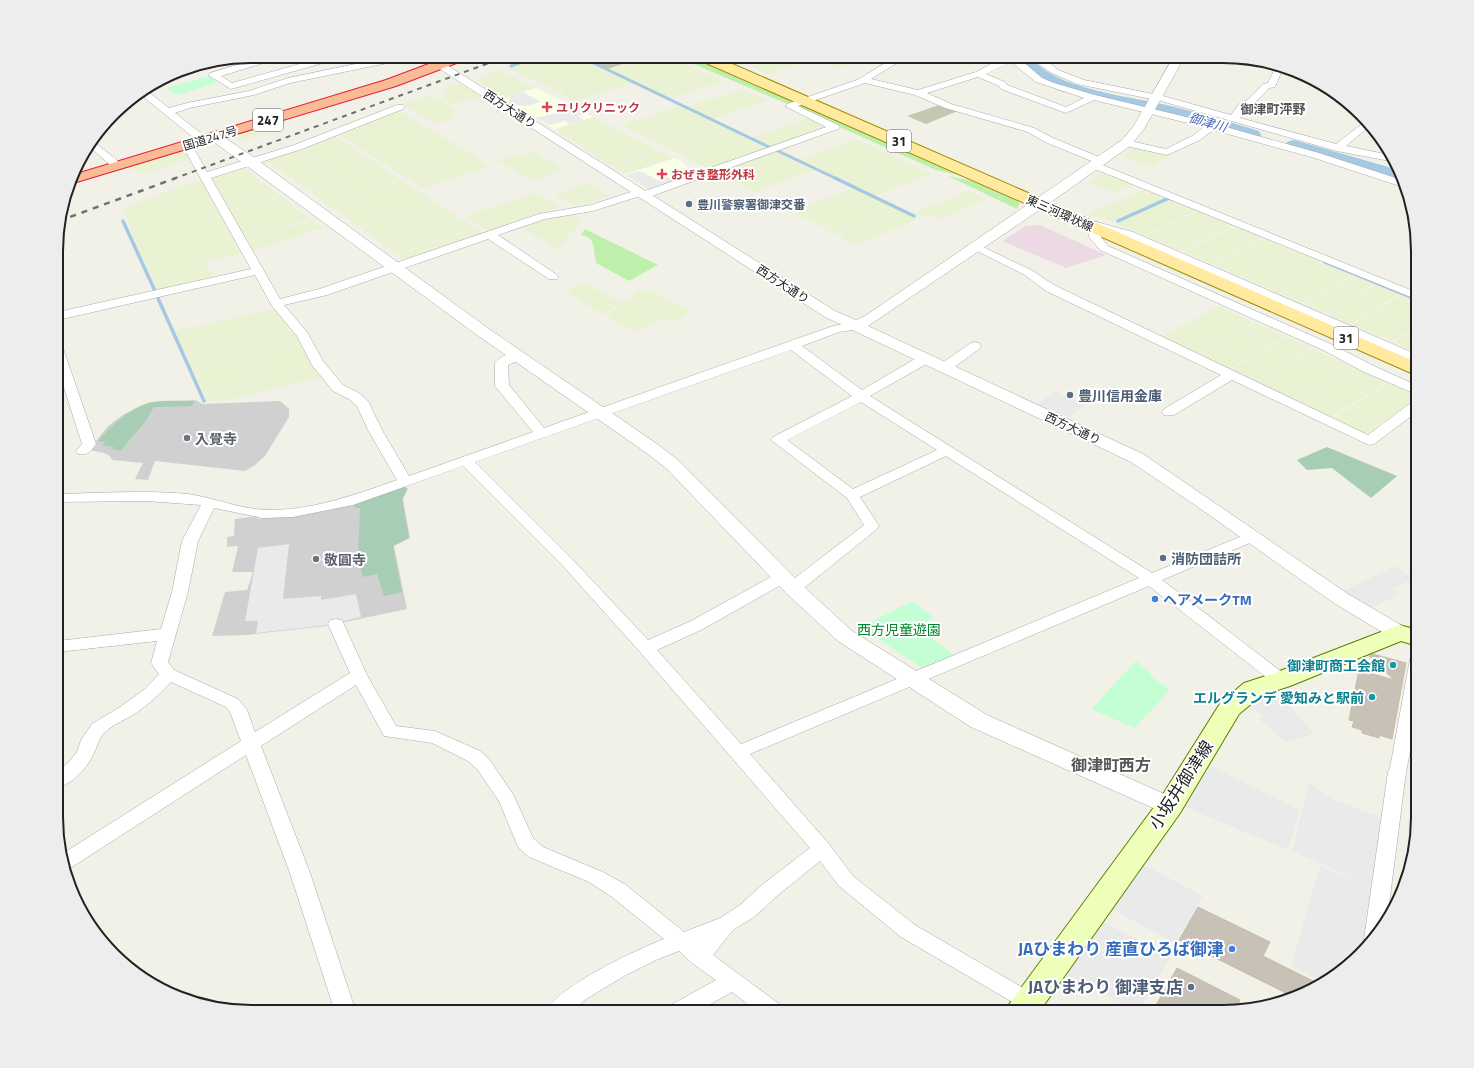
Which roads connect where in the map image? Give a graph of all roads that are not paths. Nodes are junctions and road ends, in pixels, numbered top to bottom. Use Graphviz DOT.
graph roads {
  1 [pos="253,63"];
  2 [pos="313,63"];
  3 [pos="374,63"];
  4 [pos="436,63"];
  5 [pos="443,63"];
  6 [pos="718,63"];
  7 [pos="891,63"];
  8 [pos="1000,63"];
  9 [pos="1018,63"];
  10 [pos="1044,63"];
  11 [pos="1176,63"];
  12 [pos="1278,71"];
  13 [pos="274,74"];
  14 [pos="980,74"];
  15 [pos="865,80"];
  16 [pos="288,81"];
  17 [pos="918,93"];
  18 [pos="147,95"];
  19 [pos="1093,97"];
  20 [pos="806,101"];
  21 [pos="1153,104"];
  22 [pos="400,107"];
  23 [pos="168,112"];
  24 [pos="1234,119"];
  25 [pos="1212,126"];
  26 [pos="1363,126"];
  27 [pos="199,139"];
  28 [pos="1126,142"];
  29 [pos="95,147"];
  30 [pos="1337,148"];
  31 [pos="1386,158"];
  32 [pos="113,162"];
  33 [pos="251,162"];
  34 [pos="1097,163"];
  35 [pos="80,172"];
  36 [pos="206,176"];
  37 [pos="77,178"];
  38 [pos="1398,182"];
  39 [pos="642,194"];
  40 [pos="1040,204"];
  41 [pos="1077,220"];
  42 [pos="1095,228"];
  43 [pos="489,234"];
  44 [pos="977,247"];
  45 [pos="395,267"];
  46 [pos="258,271"];
  47 [pos="553,277"];
  48 [pos="1411,294"];
  49 [pos="276,303"];
  50 [pos="63,315"];
  51 [pos="856,326"];
  52 [pos="793,345"];
  53 [pos="975,346"];
  54 [pos="517,356"];
  55 [pos="1411,357"];
  56 [pos="925,359"];
  57 [pos="63,366"];
  58 [pos="1411,367"];
  59 [pos="944,368"];
  60 [pos="1231,375"];
  61 [pos="1411,388"];
  62 [pos="861,396"];
  63 [pos="1411,409"];
  64 [pos="1169,412"];
  65 [pos="600,414"];
  66 [pos="542,434"];
  67 [pos="947,450"];
  68 [pos="83,451"];
  69 [pos="466,461"];
  70 [pos="405,482"];
  71 [pos="852,495"];
  72 [pos="63,498"];
  73 [pos="210,502"];
  74 [pos="1252,537"];
  75 [pos="1152,580"];
  76 [pos="788,582"];
  77 [pos="336,624"];
  78 [pos="168,634"];
  79 [pos="1408,635"];
  80 [pos="63,645"];
  81 [pos="646,648"];
  82 [pos="168,674"];
  83 [pos="359,675"];
  84 [pos="914,679"];
  85 [pos="1281,680"];
  86 [pos="1411,699"];
  87 [pos="251,743"];
  88 [pos="738,752"];
  89 [pos="63,777"];
  90 [pos="1170,806"];
  91 [pos="822,849"];
  92 [pos="68,859"];
  93 [pos="727,924"];
  94 [pos="1376,925"];
  95 [pos="681,942"];
  96 [pos="699,957"];
  97 [pos="732,982"];
  98 [pos="344,1005"];
  99 [pos="564,1005"];
  100 [pos="689,1005"];
  101 [pos="765,1005"];
  102 [pos="1021,1005"];
  103 [pos="1025,1005"];
  1 -- 13 [label="street"];
  2 -- 13 [label="street"];
  3 -- 16 [label="street"];
  4 -- 27 [label="highway, 国道247号 / 247"];
  5 -- 39 [label="street, 西方大通り"];
  6 -- 20 [label="main road, 東三河環状線 / 31"];
  7 -- 15 [label="street"];
  8 -- 14 [label="street"];
  9 -- 19 [label="street"];
  10 -- 21 [label="street"];
  11 -- 21 [label="street"];
  12 -- 24 [label="street"];
  13 -- 16 [label="street"];
  14 -- 17 [label="street"];
  14 -- 19 [label="street"];
  15 -- 17 [label="street"];
  15 -- 20 [label="street"];
  16 -- 23 [label="street"];
  17 -- 34 [label="street"];
  18 -- 23 [label="street"];
  19 -- 21 [label="street"];
  20 -- 39 [label="street"];
  20 -- 40 [label="main road, 東三河環状線 / 31"];
  21 -- 24 [label="street"];
  21 -- 25 [label="street"];
  21 -- 28 [label="street"];
  22 -- 33 [label="street"];
  23 -- 27 [label="street"];
  24 -- 30 [label="street"];
  25 -- 28 [label="street"];
  25 -- 38 [label="street"];
  26 -- 30 [label="street"];
  27 -- 32 [label="highway, 国道247号 / 247"];
  27 -- 33 [label="street"];
  27 -- 36 [label="street"];
  27 -- 37 [label="highway, 国道247号 / 247"];
  28 -- 34 [label="street"];
  29 -- 32 [label="street"];
  30 -- 31 [label="street"];
  32 -- 35 [label="highway, 国道247号 / 247"];
  33 -- 36 [label="street"];
  33 -- 45 [label="street"];
  34 -- 40 [label="street"];
  34 -- 48 [label="street"];
  36 -- 46 [label="street"];
  39 -- 43 [label="street"];
  39 -- 51 [label="street, 西方大通り"];
  40 -- 41 [label="main road, 東三河環状線 / 31"];
  40 -- 44 [label="street"];
  41 -- 42 [label="main road, 東三河環状線 / 31"];
  41 -- 55 [label="street"];
  42 -- 58 [label="main road, 東三河環状線 / 31"];
  42 -- 61 [label="street"];
  43 -- 45 [label="street"];
  43 -- 47 [label="street"];
  44 -- 51 [label="street"];
  44 -- 60 [label="street"];
  45 -- 49 [label="street"];
  45 -- 54 [label="street"];
  46 -- 49 [label="street"];
  46 -- 50 [label="street"];
  49 -- 70 [label="street"];
  51 -- 52 [label="street"];
  51 -- 56 [label="street, 西方大通り"];
  52 -- 62 [label="street"];
  52 -- 65 [label="street"];
  53 -- 59 [label="street"];
  54 -- 65 [label="street"];
  54 -- 66 [label="street"];
  56 -- 59 [label="street, 西方大通り"];
  56 -- 62 [label="street"];
  57 -- 68 [label="street"];
  59 -- 74 [label="street, 西方大通り"];
  60 -- 63 [label="street"];
  60 -- 64 [label="street"];
  62 -- 67 [label="street"];
  62 -- 71 [label="street"];
  65 -- 66 [label="street"];
  65 -- 76 [label="street"];
  66 -- 69 [label="street"];
  67 -- 71 [label="street"];
  67 -- 75 [label="street"];
  69 -- 70 [label="street"];
  69 -- 81 [label="street"];
  70 -- 73 [label="street"];
  71 -- 76 [label="street"];
  72 -- 73 [label="street"];
  73 -- 78 [label="street"];
  74 -- 75 [label="street"];
  74 -- 79 [label="street, 西方大通り"];
  75 -- 84 [label="street"];
  75 -- 85 [label="street"];
  76 -- 81 [label="street"];
  76 -- 84 [label="street"];
  77 -- 83 [label="street"];
  78 -- 80 [label="street"];
  78 -- 82 [label="street"];
  79 -- 85 [label="main road, 小坂井御津線"];
  81 -- 88 [label="street"];
  82 -- 87 [label="street"];
  82 -- 89 [label="street"];
  83 -- 87 [label="street"];
  83 -- 95 [label="street"];
  84 -- 88 [label="street"];
  84 -- 90 [label="street"];
  85 -- 90 [label="main road, 小坂井御津線"];
  86 -- 94 [label="street"];
  87 -- 92 [label="street"];
  87 -- 98 [label="street"];
  88 -- 91 [label="street"];
  90 -- 103 [label="main road, 小坂井御津線"];
  91 -- 93 [label="street"];
  91 -- 102 [label="street"];
  93 -- 95 [label="street"];
  93 -- 96 [label="street"];
  95 -- 96 [label="street"];
  95 -- 99 [label="street"];
  96 -- 97 [label="street"];
  97 -- 100 [label="street"];
  97 -- 101 [label="street"];
}
